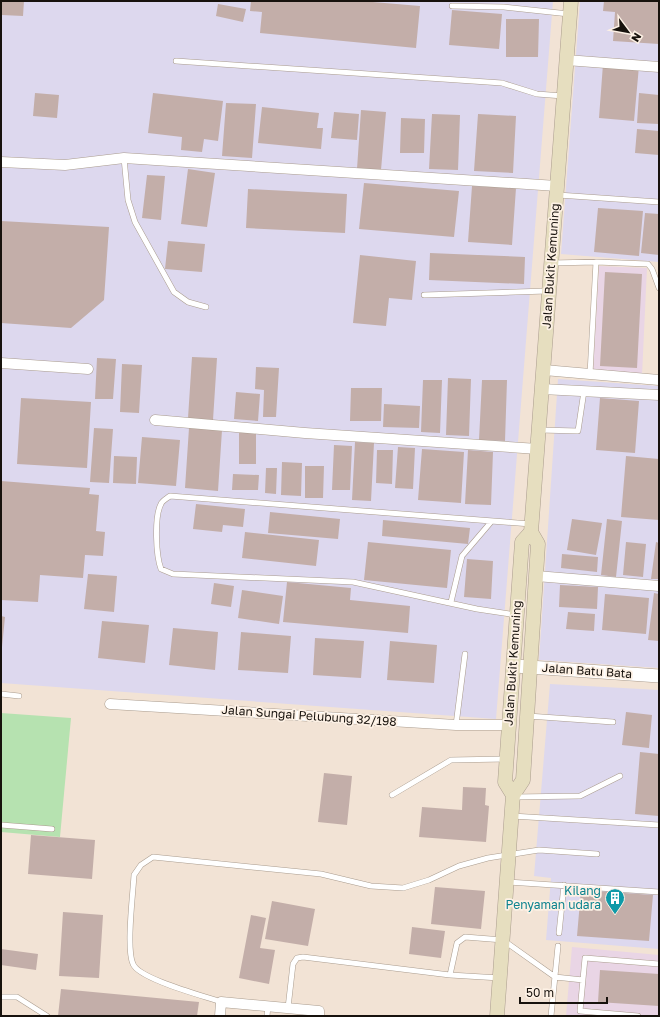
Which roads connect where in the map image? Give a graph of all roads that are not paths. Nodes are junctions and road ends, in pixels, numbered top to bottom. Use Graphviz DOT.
graph roads {
  1 [pos="452,6"];
  2 [pos="570,8"];
  3 [pos="566,60"];
  4 [pos="176,62"];
  5 [pos="659,67"];
  6 [pos="564,96"];
  7 [pos="124,158"];
  8 [pos="1,162"];
  9 [pos="557,190"];
  10 [pos="659,202"];
  11 [pos="596,262"];
  12 [pos="551,263"];
  13 [pos="659,288"];
  14 [pos="550,291"];
  15 [pos="424,295"];
  16 [pos="206,307"];
  17 [pos="1,363"];
  18 [pos="88,369"];
  19 [pos="544,370"];
  20 [pos="590,374"];
  21 [pos="659,376"];
  22 [pos="659,380"];
  23 [pos="542,389"];
  24 [pos="584,391"];
  25 [pos="659,395"];
  26 [pos="155,420"];
  27 [pos="539,430"];
  28 [pos="538,449"];
  29 [pos="491,522"];
  30 [pos="532,528"];
  31 [pos="536,576"];
  32 [pos="659,586"];
  33 [pos="451,602"];
  34 [pos="517,616"];
  35 [pos="465,654"];
  36 [pos="515,666"];
  37 [pos="530,667"];
  38 [pos="659,676"];
  39 [pos="1,694"];
  40 [pos="18,696"];
  41 [pos="110,704"];
  42 [pos="527,716"];
  43 [pos="612,722"];
  44 [pos="456,725"];
  45 [pos="509,725"];
  46 [pos="506,759"];
  47 [pos="620,776"];
  48 [pos="392,795"];
  49 [pos="513,796"];
  50 [pos="512,816"];
  51 [pos="1,825"];
  52 [pos="659,825"];
  53 [pos="52,829"];
  54 [pos="597,854"];
  55 [pos="509,855"];
  56 [pos="507,882"];
  57 [pos="564,885"];
  58 [pos="659,892"];
  59 [pos="560,934"];
  60 [pos="503,940"];
  61 [pos="558,946"];
  62 [pos="659,964"];
  63 [pos="450,975"];
  64 [pos="555,977"];
  65 [pos="500,978"];
  66 [pos="583,980"];
  67 [pos="1,997"];
  68 [pos="221,1002"];
  69 [pos="288,1008"];
  70 [pos="268,1011"];
  71 [pos="319,1013"];
  72 [pos="625,1015"];
  73 [pos="47,1016"];
  74 [pos="220,1016"];
  75 [pos="497,1016"];
  76 [pos="552,1016"];
  77 [pos="638,1016"];
  1 -- 2 [label="lane"];
  2 -- 3 [label="main road, Jalan Bukit Kemuning"];
  3 -- 5 [label="street"];
  3 -- 6 [label="main road, Jalan Bukit Kemuning"];
  4 -- 6 [label="lane"];
  6 -- 9 [label="main road, Jalan Bukit Kemuning"];
  7 -- 8 [label="street"];
  7 -- 9 [label="street"];
  7 -- 16 [label="lane"];
  9 -- 10 [label="lane"];
  9 -- 12 [label="main road, Jalan Bukit Kemuning"];
  11 -- 12 [label="lane"];
  11 -- 13 [label="lane"];
  11 -- 20 [label="lane"];
  12 -- 14 [label="main road, Jalan Bukit Kemuning"];
  14 -- 15 [label="lane"];
  14 -- 19 [label="main road, Jalan Bukit Kemuning"];
  17 -- 18 [label="street"];
  19 -- 20 [label="street"];
  19 -- 23 [label="main road, Jalan Bukit Kemuning"];
  20 -- 22 [label="street"];
  21 -- 22 [label="lane"];
  23 -- 24 [label="street"];
  23 -- 27 [label="main road, Jalan Bukit Kemuning"];
  24 -- 25 [label="street"];
  24 -- 27 [label="lane"];
  26 -- 28 [label="street"];
  27 -- 28 [label="main road, Jalan Bukit Kemuning"];
  28 -- 30 [label="main road, Jalan Bukit Kemuning"];
  29 -- 30 [label="lane"];
  29 -- 33 [label="lane"];
  29 -- 33 [label="lane"];
  30 -- 31 [label="main road, Jalan Bukit Kemuning"];
  30 -- 34 [label="main road, Jalan Bukit Kemuning"];
  31 -- 32 [label="street"];
  31 -- 37 [label="main road, Jalan Bukit Kemuning"];
  33 -- 34 [label="lane"];
  34 -- 36 [label="main road, Jalan Bukit Kemuning"];
  35 -- 44 [label="lane"];
  36 -- 37 [label="street, Jalan Batu Bata"];
  36 -- 45 [label="main road, Jalan Bukit Kemuning"];
  37 -- 38 [label="street, Jalan Batu Bata"];
  37 -- 42 [label="main road, Jalan Bukit Kemuning"];
  39 -- 40 [label="lane"];
  41 -- 44 [label="street, Jalan Sungai Pelubung 32/198"];
  42 -- 43 [label="lane"];
  42 -- 49 [label="main road, Jalan Bukit Kemuning"];
  44 -- 45 [label="street, Jalan Sungai Pelubung 32/198"];
  45 -- 46 [label="main road, Jalan Bukit Kemuning"];
  46 -- 48 [label="lane"];
  46 -- 49 [label="main road, Jalan Bukit Kemuning"];
  47 -- 49 [label="lane"];
  49 -- 50 [label="main road, Jalan Bukit Kemuning"];
  50 -- 52 [label="lane"];
  50 -- 55 [label="main road, Jalan Bukit Kemuning"];
  51 -- 53 [label="lane"];
  54 -- 55 [label="lane"];
  55 -- 56 [label="main road, Jalan Bukit Kemuning"];
  55 -- 68 [label="lane"];
  56 -- 57 [label="lane"];
  56 -- 60 [label="main road, Jalan Bukit Kemuning"];
  57 -- 58 [label="lane"];
  57 -- 59 [label="lane"];
  60 -- 63 [label="lane"];
  60 -- 64 [label="lane"];
  60 -- 65 [label="main road, Jalan Bukit Kemuning"];
  61 -- 64 [label="lane"];
  62 -- 66 [label="lane"];
  63 -- 65 [label="lane"];
  63 -- 69 [label="lane"];
  64 -- 66 [label="lane"];
  64 -- 76 [label="lane"];
  65 -- 75 [label="main road, Jalan Bukit Kemuning"];
  66 -- 72 [label="lane"];
  67 -- 73 [label="lane"];
  68 -- 70 [label="street"];
  68 -- 74 [label="street"];
  69 -- 70 [label="street"];
  69 -- 71 [label="street"];
  72 -- 77 [label="lane"];
}
